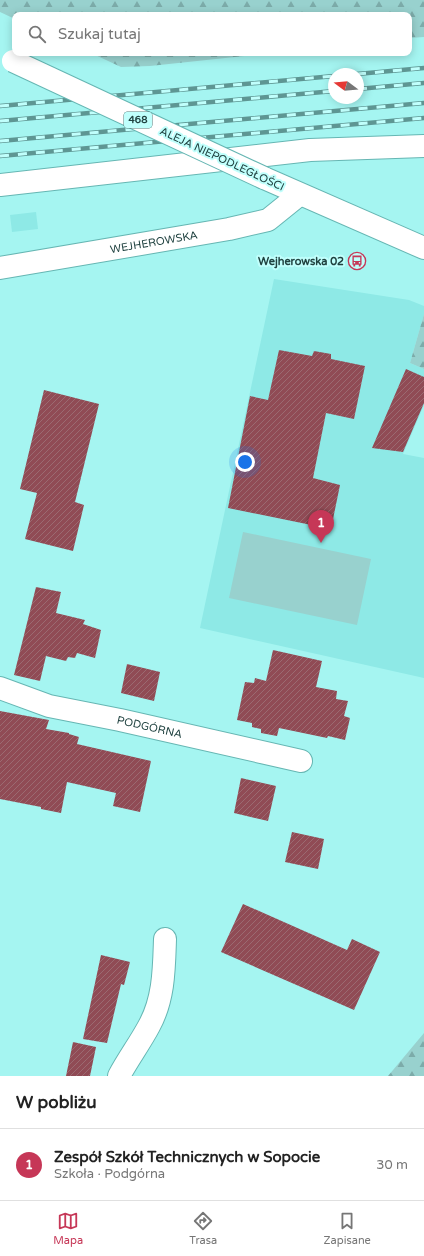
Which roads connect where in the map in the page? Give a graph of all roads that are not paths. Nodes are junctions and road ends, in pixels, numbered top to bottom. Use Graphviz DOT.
graph roads {
  1 [pos="7,58"];
  2 [pos="424,146"];
  3 [pos="0,185"];
  4 [pos="300,195"];
  5 [pos="424,248"];
  6 [pos="0,268"];
  7 [pos="0,688"];
  8 [pos="301,761"];
  9 [pos="165,940"];
  10 [pos="119,1076"];
  1 -- 4 [label="main road, ALEJA NIEPODLEGŁOŚCI / 468, bridge"];
  2 -- 3 [label="main road"];
  4 -- 5 [label="main road, ALEJA NIEPODLEGŁOŚCI / 468"];
  4 -- 6 [label="main road, WEJHEROWSKA"];
  7 -- 8 [label="main road, PODGÓRNA"];
  9 -- 10 [label="main road"];
}
